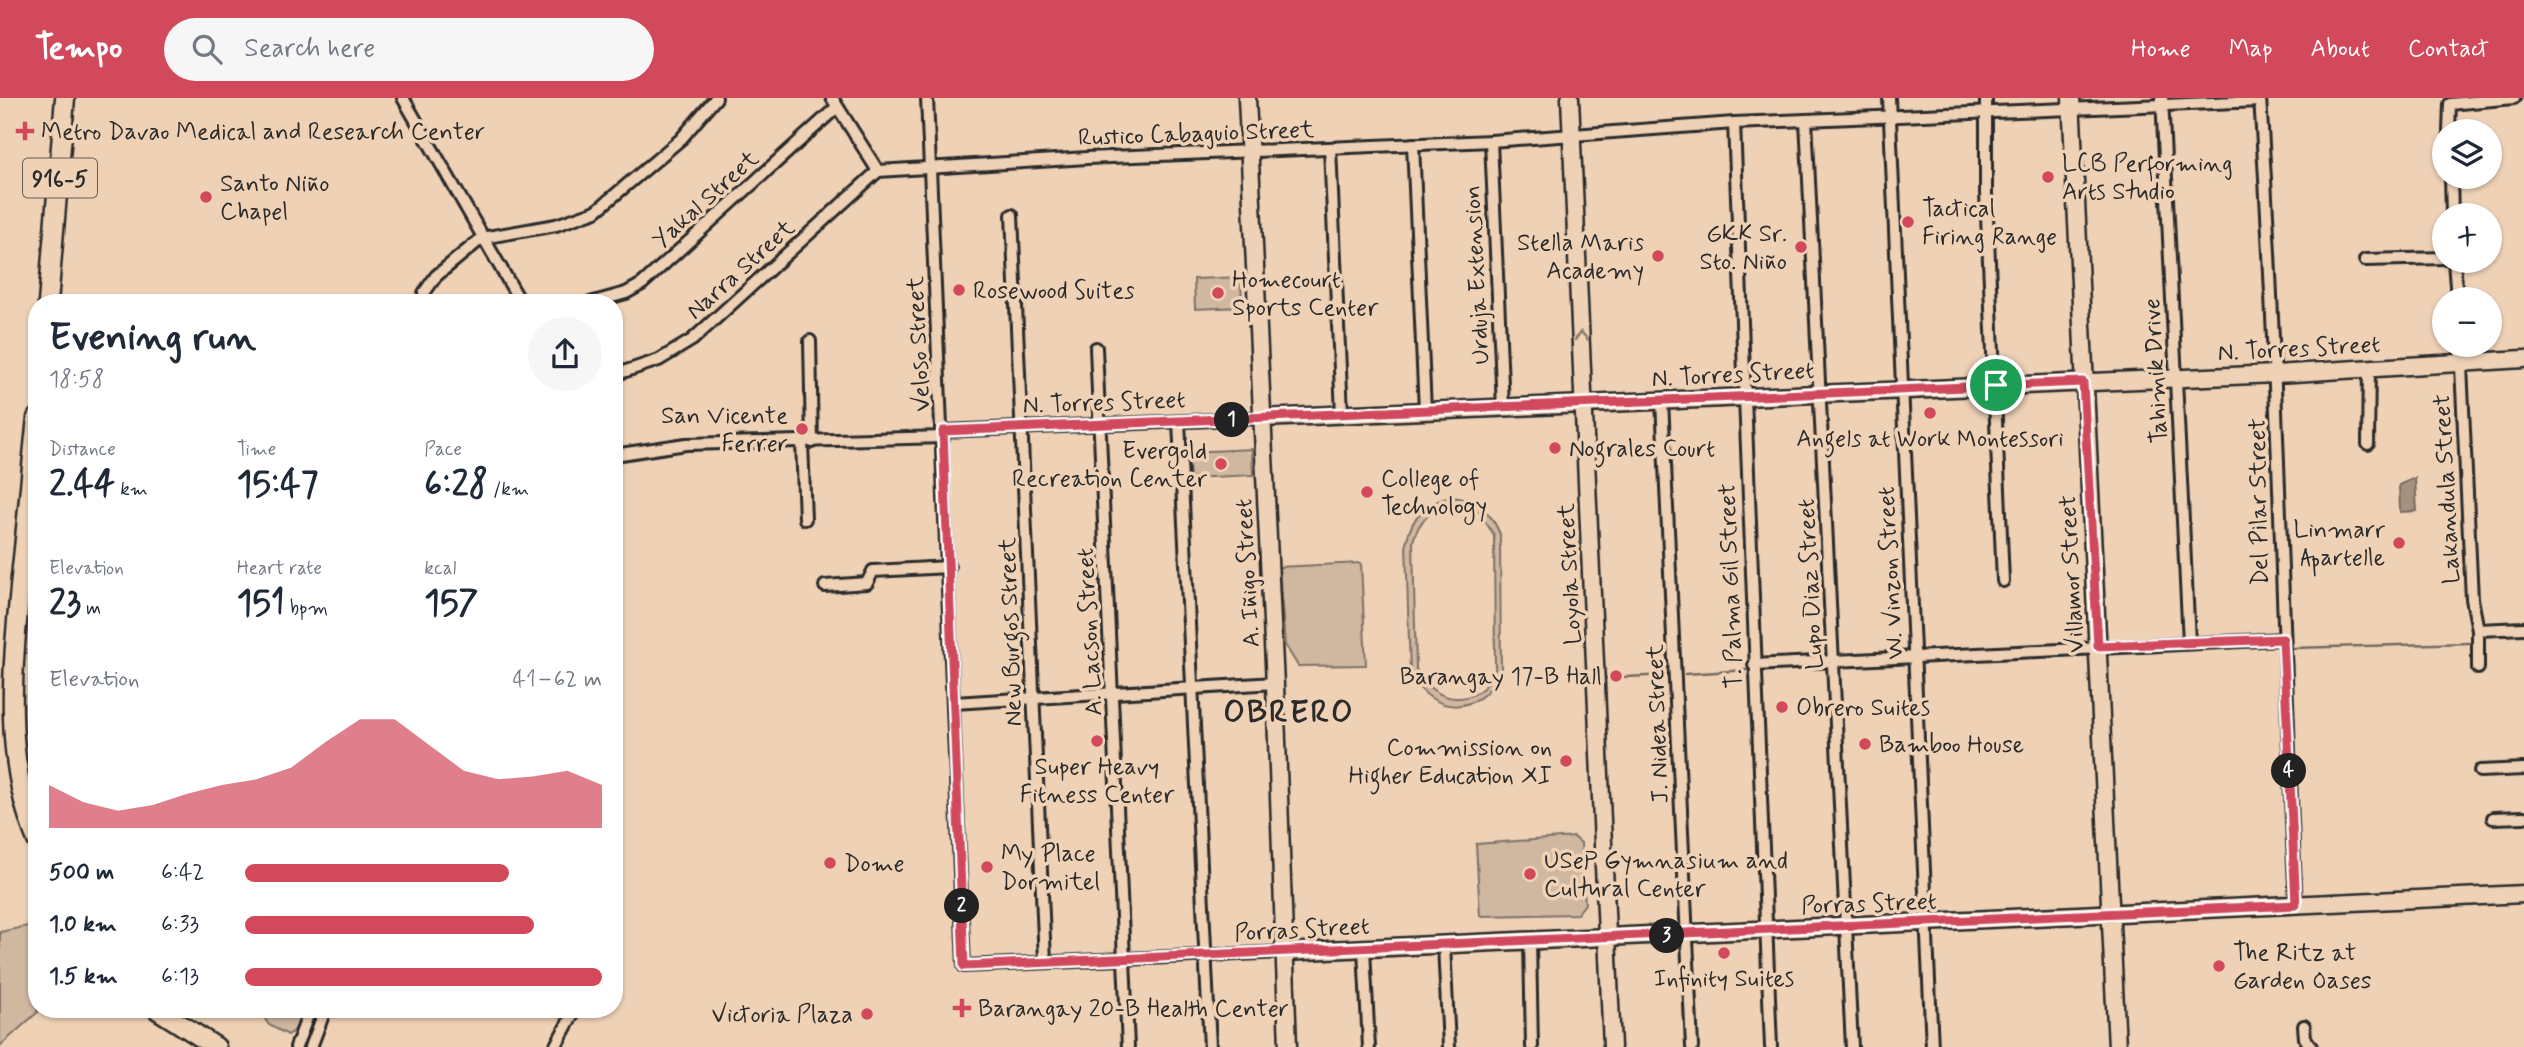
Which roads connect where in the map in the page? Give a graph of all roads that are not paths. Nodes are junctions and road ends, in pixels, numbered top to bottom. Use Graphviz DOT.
graph roads {
  1 [pos="65,98"];
  2 [pos="403,98"];
  3 [pos="716,98"];
  4 [pos="927,98"];
  5 [pos="1247,98"];
  6 [pos="1570,98"];
  7 [pos="1889,98"];
  8 [pos="1986,98"];
  9 [pos="2514,98"];
  10 [pos="2260,100"];
  11 [pos="835,102"];
  12 [pos="2162,102"];
  13 [pos="2071,104"];
  14 [pos="1987,112"];
  15 [pos="1889,116"];
  16 [pos="2449,119"];
  17 [pos="1805,120"];
  18 [pos="1734,122"];
  19 [pos="1572,135"];
  20 [pos="1490,141"];
  21 [pos="1413,144"];
  22 [pos="1330,148"];
  23 [pos="1249,151"];
  24 [pos="930,169"];
  25 [pos="878,171"];
  26 [pos="1012,215"];
  27 [pos="482,238"];
  28 [pos="2432,258"];
  29 [pos="2365,260"];
  30 [pos="49,294"];
  31 [pos="426,294"];
  32 [pos="516,294"];
  33 [pos="623,294"];
  34 [pos="810,341"];
  35 [pos="1096,348"];
  36 [pos="2461,357"];
  37 [pos="2524,359"];
  38 [pos="2461,362"];
  39 [pos="2369,367"];
  40 [pos="623,372"];
  41 [pos="2276,374"];
  42 [pos="2177,378"];
  43 [pos="2083,382"];
  44 [pos="1996,385"];
  45 [pos="1903,390"];
  46 [pos="1821,393"];
  47 [pos="1743,398"];
  48 [pos="1662,400"];
  49 [pos="1584,404"];
  50 [pos="1503,407"];
  51 [pos="1425,411"];
  52 [pos="1342,414"];
  53 [pos="1263,418"];
  54 [pos="1179,422"];
  55 [pos="1100,425"];
  56 [pos="1023,428"];
  57 [pos="944,434"];
  58 [pos="807,442"];
  59 [pos="2368,444"];
  60 [pos="623,453"];
  61 [pos="28,517"];
  62 [pos="805,519"];
  63 [pos="949,567"];
  64 [pos="2003,581"];
  65 [pos="825,586"];
  66 [pos="2524,628"];
  67 [pos="2478,630"];
  68 [pos="2283,639"];
  69 [pos="2189,642"];
  70 [pos="2098,646"];
  71 [pos="1915,657"];
  72 [pos="1835,661"];
  73 [pos="1754,665"];
  74 [pos="2479,668"];
  75 [pos="1275,682"];
  76 [pos="1193,688"];
  77 [pos="1113,694"];
  78 [pos="1034,699"];
  79 [pos="954,703"];
  80 [pos="2524,769"];
  81 [pos="2480,771"];
  82 [pos="28,814"];
  83 [pos="2524,817"];
  84 [pos="2493,818"];
  85 [pos="2524,894"];
  86 [pos="2296,905"];
  87 [pos="2111,915"];
  88 [pos="1926,924"];
  89 [pos="1847,927"];
  90 [pos="1767,931"];
  91 [pos="1686,935"];
  92 [pos="1608,938"];
  93 [pos="1530,941"];
  94 [pos="1444,945"];
  95 [pos="1364,949"];
  96 [pos="1284,952"];
  97 [pos="1205,957"];
  98 [pos="1124,960"];
  99 [pos="1045,961"];
  100 [pos="964,966"];
  101 [pos="171,1018"];
  102 [pos="307,1018"];
  103 [pos="322,1018"];
  104 [pos="571,1018"];
  105 [pos="2304,1026"];
  106 [pos="216,1047"];
  107 [pos="296,1047"];
  108 [pos="311,1047"];
  109 [pos="555,1047"];
  110 [pos="1128,1047"];
  111 [pos="1210,1047"];
  112 [pos="1288,1047"];
  113 [pos="1369,1047"];
  114 [pos="1450,1047"];
  115 [pos="1532,1047"];
  116 [pos="1612,1047"];
  117 [pos="1692,1047"];
  118 [pos="1771,1047"];
  119 [pos="1852,1047"];
  120 [pos="1932,1047"];
  121 [pos="2117,1047"];
  122 [pos="2311,1047"];
  1 -- 30 [label="main road, 916-5"];
  2 -- 27 [label="street"];
  3 -- 27 [label="street"];
  4 -- 24 [label="street, Veloso Street"];
  5 -- 23 [label="street, A. Iñigo Street"];
  6 -- 19 [label="street, Loyola Street"];
  7 -- 15 [label="street, W. Vinzon Street"];
  8 -- 14 [label="street"];
  9 -- 16 [label="street"];
  10 -- 12 [label="street, Rustico Cabaguio Street"];
  10 -- 41 [label="street, Del Pilar Street"];
  11 -- 25 [label="street"];
  11 -- 33 [label="street, Yakal Street"];
  12 -- 13 [label="street, Rustico Cabaguio Street"];
  12 -- 42 [label="street, Tahimik Drive"];
  13 -- 14 [label="street, Rustico Cabaguio Street"];
  13 -- 43 [label="street, Villamor Street"];
  14 -- 15 [label="street, Rustico Cabaguio Street"];
  14 -- 44 [label="street"];
  15 -- 17 [label="street, Rustico Cabaguio Street"];
  15 -- 45 [label="street, W. Vinzon Street"];
  17 -- 18 [label="street, Rustico Cabaguio Street"];
  17 -- 46 [label="street, Lupo Diaz Street"];
  18 -- 19 [label="street, Rustico Cabaguio Street"];
  18 -- 47 [label="street, T. Palma Gil Street"];
  19 -- 20 [label="street, Rustico Cabaguio Street"];
  49 -- 19 [label="street, Loyola Street, one-way"];
  20 -- 21 [label="street, Rustico Cabaguio Street"];
  20 -- 50 [label="street, Urduja Extension"];
  21 -- 22 [label="street, Rustico Cabaguio Street"];
  21 -- 51 [label="street"];
  22 -- 23 [label="street, Rustico Cabaguio Street"];
  22 -- 52 [label="street"];
  23 -- 24 [label="street, Rustico Cabaguio Street"];
  23 -- 53 [label="street, A. Iñigo Street"];
  24 -- 25 [label="street, Rustico Cabaguio Street"];
  24 -- 57 [label="street, Veloso Street"];
  25 -- 40 [label="street, Narra Street"];
  26 -- 56 [label="street, New Burgos Street"];
  27 -- 31 [label="street"];
  27 -- 32 [label="street"];
  28 -- 29 [label="street"];
  34 -- 58 [label="street"];
  35 -- 55 [label="street, A. Lacson Street"];
  36 -- 38 [label="street, Lakandula Street"];
  37 -- 38 [label="street, N. Torres Street"];
  38 -- 39 [label="street, N. Torres Street"];
  38 -- 67 [label="street, Lakandula Street"];
  39 -- 41 [label="street, N. Torres Street"];
  39 -- 59 [label="street"];
  41 -- 42 [label="street, N. Torres Street"];
  41 -- 68 [label="street, Del Pilar Street"];
  42 -- 43 [label="street, N. Torres Street"];
  42 -- 69 [label="street, Tahimik Drive"];
  43 -- 44 [label="street, N. Torres Street"];
  43 -- 70 [label="street, Villamor Street"];
  44 -- 45 [label="street, N. Torres Street"];
  44 -- 64 [label="street"];
  45 -- 46 [label="street, N. Torres Street"];
  45 -- 71 [label="street, W. Vinzon Street"];
  46 -- 47 [label="street, N. Torres Street"];
  46 -- 72 [label="street, Lupo Diaz Street"];
  47 -- 48 [label="street, N. Torres Street"];
  47 -- 73 [label="street, T. Palma Gil Street"];
  48 -- 49 [label="street, N. Torres Street"];
  48 -- 91 [label="street, J. Nidea Street"];
  49 -- 50 [label="street, N. Torres Street"];
  49 -- 92 [label="street, Loyola Street"];
  50 -- 51 [label="street, N. Torres Street"];
  51 -- 52 [label="street, N. Torres Street"];
  52 -- 53 [label="street, N. Torres Street"];
  53 -- 54 [label="street, N. Torres Street"];
  53 -- 75 [label="street, A. Iñigo Street"];
  54 -- 55 [label="street, N. Torres Street"];
  54 -- 76 [label="street"];
  55 -- 56 [label="street, N. Torres Street"];
  55 -- 77 [label="street, A. Lacson Street"];
  56 -- 57 [label="street, N. Torres Street"];
  56 -- 78 [label="street, New Burgos Street"];
  57 -- 58 [label="street, N. Torres Street"];
  57 -- 63 [label="street, Veloso Street"];
  58 -- 60 [label="street, N. Torres Street"];
  58 -- 62 [label="street"];
  61 -- 82 [label="main road"];
  63 -- 65 [label="street"];
  63 -- 79 [label="street, Veloso Street"];
  66 -- 67 [label="street"];
  67 -- 74 [label="street, Lakandula Street"];
  68 -- 69 [label="street"];
  68 -- 86 [label="street, Del Pilar Street"];
  69 -- 70 [label="street"];
  70 -- 71 [label="street"];
  70 -- 87 [label="street, Villamor Street"];
  71 -- 72 [label="street"];
  71 -- 88 [label="street, W. Vinzon Street"];
  72 -- 73 [label="street"];
  72 -- 89 [label="street, Lupo Diaz Street"];
  73 -- 90 [label="street, T. Palma Gil Street"];
  75 -- 76 [label="street"];
  75 -- 96 [label="street, A. Iñigo Street"];
  76 -- 77 [label="street"];
  76 -- 97 [label="street"];
  77 -- 78 [label="street"];
  77 -- 98 [label="street, A. Lacson Street"];
  78 -- 79 [label="street"];
  78 -- 99 [label="street, New Burgos Street"];
  79 -- 100 [label="street, Veloso Street"];
  80 -- 81 [label="street"];
  83 -- 84 [label="street"];
  85 -- 86 [label="street, Porras Street"];
  86 -- 87 [label="street, Porras Street"];
  87 -- 88 [label="street, Porras Street"];
  87 -- 121 [label="street, Villamor Street"];
  88 -- 89 [label="street, Porras Street"];
  88 -- 120 [label="street, W. Vinzon Street"];
  89 -- 90 [label="street, Porras Street"];
  89 -- 119 [label="street, Lupo Diaz Street"];
  90 -- 91 [label="street, Porras Street"];
  90 -- 118 [label="street, T. Palma Gil Street"];
  91 -- 92 [label="street, Porras Street"];
  91 -- 117 [label="street, J. Nidea Street"];
  92 -- 93 [label="street, Porras Street"];
  92 -- 116 [label="street, Loyola Street"];
  93 -- 94 [label="street, Porras Street"];
  93 -- 115 [label="street"];
  94 -- 95 [label="street, Porras Street"];
  94 -- 114 [label="street"];
  95 -- 96 [label="street, Porras Street"];
  95 -- 113 [label="street"];
  96 -- 97 [label="street, Porras Street"];
  96 -- 112 [label="street, A. Iñigo Street"];
  97 -- 98 [label="street, Porras Street"];
  97 -- 111 [label="street"];
  98 -- 99 [label="street, Porras Street"];
  98 -- 110 [label="street, A. Lacson Street"];
  99 -- 100 [label="street, Porras Street"];
  101 -- 106 [label="main road"];
  102 -- 107 [label="street"];
  103 -- 108 [label="street"];
  104 -- 109 [label="street"];
  105 -- 122 [label="street"];
}
